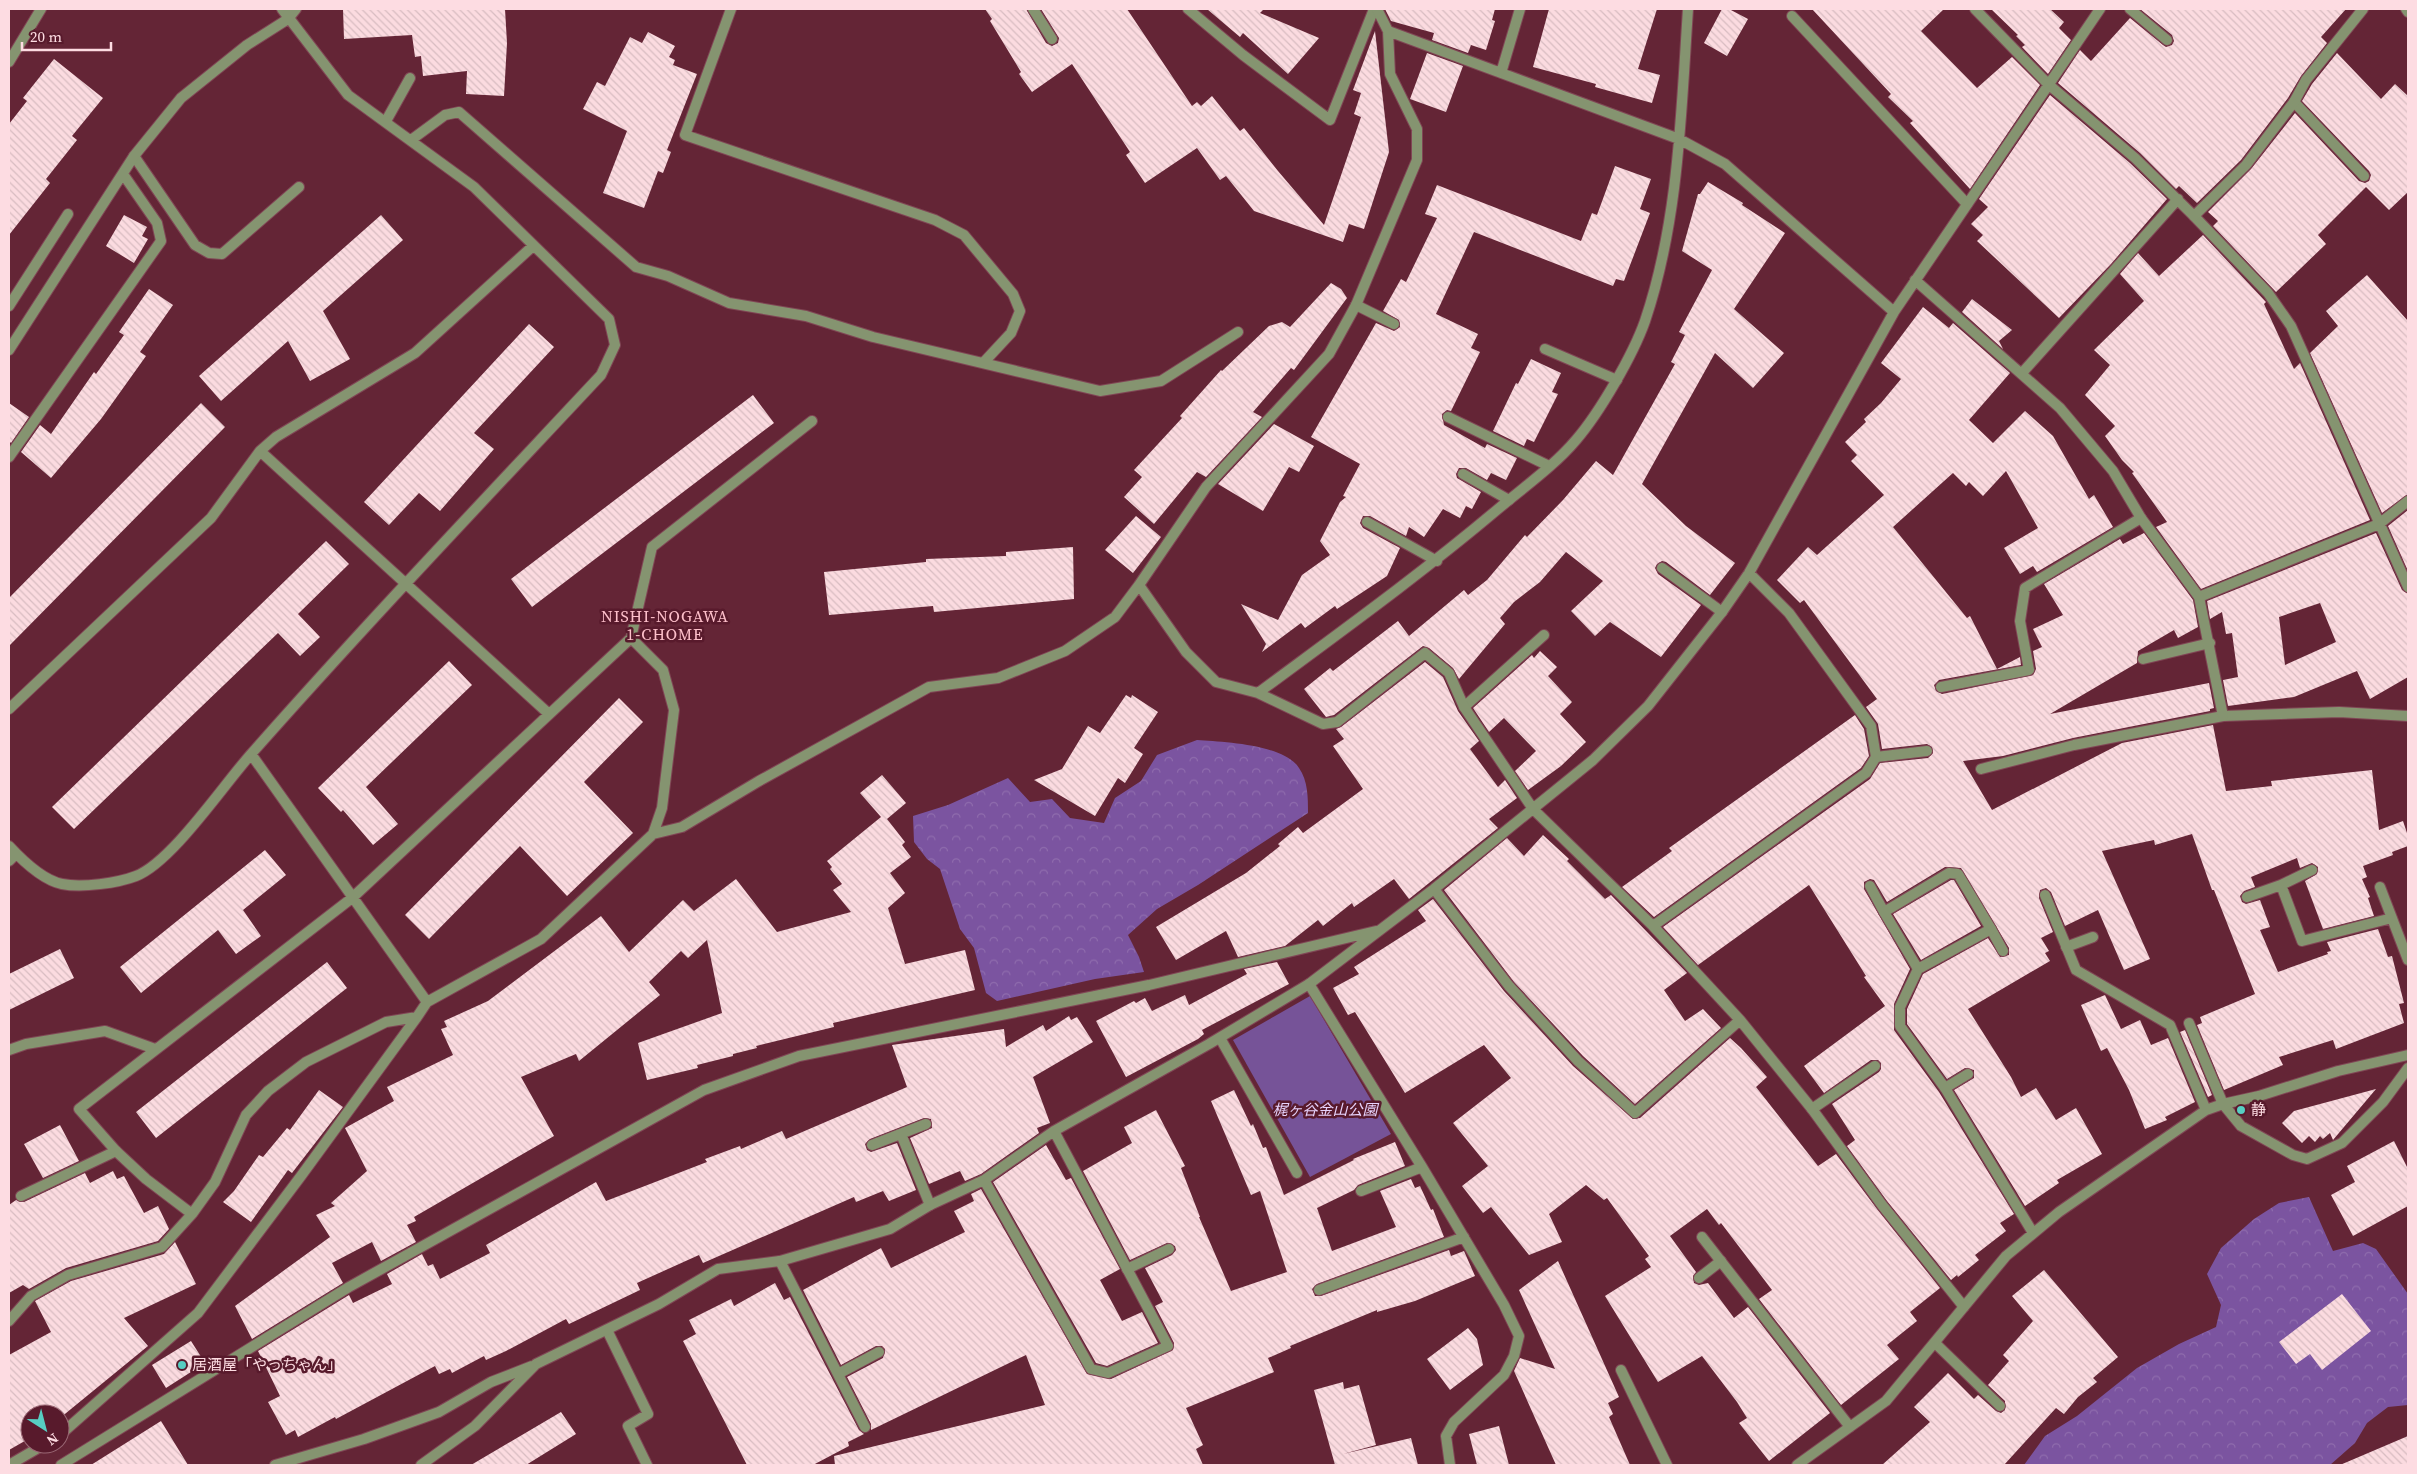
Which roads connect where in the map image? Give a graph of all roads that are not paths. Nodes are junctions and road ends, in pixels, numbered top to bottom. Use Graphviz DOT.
graph roads {
  1 [pos="41,9"];
  2 [pos="282,9"];
  3 [pos="296,9"];
  4 [pos="731,9"];
  5 [pos="1033,9"];
  6 [pos="1188,9"];
  7 [pos="1375,9"];
  8 [pos="1520,9"];
  9 [pos="1688,9"];
  10 [pos="1975,9"];
  11 [pos="2100,9"];
  12 [pos="2130,9"];
  13 [pos="2363,9"];
  14 [pos="2406,9"];
  15 [pos="2408,12"];
  16 [pos="1792,16"];
  17 [pos="288,19"];
  18 [pos="1388,32"];
  19 [pos="1052,39"];
  20 [pos="2167,40"];
  21 [pos="9,62"];
  22 [pos="1501,73"];
  23 [pos="410,78"];
  24 [pos="2048,84"];
  25 [pos="2294,102"];
  26 [pos="386,121"];
  27 [pos="1680,139"];
  28 [pos="411,140"];
  29 [pos="134,156"];
  30 [pos="122,174"];
  31 [pos="2364,176"];
  32 [pos="299,187"];
  33 [pos="2178,199"];
  34 [pos="1967,204"];
  35 [pos="68,214"];
  36 [pos="2194,216"];
  37 [pos="533,246"];
  38 [pos="1915,280"];
  39 [pos="1356,305"];
  40 [pos="9,306"];
  41 [pos="1894,312"];
  42 [pos="1394,324"];
  43 [pos="1238,332"];
  44 [pos="1546,349"];
  45 [pos="9,350"];
  46 [pos="984,362"];
  47 [pos="2022,373"];
  48 [pos="1617,380"];
  49 [pos="1448,417"];
  50 [pos="812,421"];
  51 [pos="260,451"];
  52 [pos="9,456"];
  53 [pos="1549,466"];
  54 [pos="1463,474"];
  55 [pos="1509,500"];
  56 [pos="2408,501"];
  57 [pos="2141,518"];
  58 [pos="1367,522"];
  59 [pos="2380,524"];
  60 [pos="1437,561"];
  61 [pos="1662,568"];
  62 [pos="1749,573"];
  63 [pos="407,583"];
  64 [pos="1139,585"];
  65 [pos="2408,588"];
  66 [pos="2199,597"];
  67 [pos="1722,612"];
  68 [pos="1544,635"];
  69 [pos="631,638"];
  70 [pos="2210,643"];
  71 [pos="2143,659"];
  72 [pos="1941,687"];
  73 [pos="1258,693"];
  74 [pos="1464,708"];
  75 [pos="9,709"];
  76 [pos="549,714"];
  77 [pos="2224,716"];
  78 [pos="2408,716"];
  79 [pos="1927,751"];
  80 [pos="251,754"];
  81 [pos="1876,757"];
  82 [pos="1981,769"];
  83 [pos="1533,809"];
  84 [pos="653,834"];
  85 [pos="11,854"];
  86 [pos="2312,870"];
  87 [pos="2281,885"];
  88 [pos="1870,886"];
  89 [pos="2380,886"];
  90 [pos="1434,889"];
  91 [pos="2045,895"];
  92 [pos="2248,897"];
  93 [pos="352,898"];
  94 [pos="1884,912"];
  95 [pos="2392,918"];
  96 [pos="1653,926"];
  97 [pos="1991,929"];
  98 [pos="1379,930"];
  99 [pos="2093,937"];
  100 [pos="2066,946"];
  101 [pos="2003,951"];
  102 [pos="2408,960"];
  103 [pos="1918,969"];
  104 [pos="1309,984"];
  105 [pos="427,1002"];
  106 [pos="417,1017"];
  107 [pos="1740,1020"];
  108 [pos="2189,1023"];
  109 [pos="1220,1038"];
  110 [pos="9,1050"];
  111 [pos="155,1050"];
  112 [pos="2408,1055"];
  113 [pos="1875,1066"];
  114 [pos="2408,1068"];
  115 [pos="1968,1074"];
  116 [pos="1945,1088"];
  117 [pos="2223,1104"];
  118 [pos="1812,1109"];
  119 [pos="2206,1110"];
  120 [pos="926,1124"];
  121 [pos="1054,1131"];
  122 [pos="900,1134"];
  123 [pos="872,1145"];
  124 [pos="116,1151"];
  125 [pos="1422,1167"];
  126 [pos="1297,1173"];
  127 [pos="984,1180"];
  128 [pos="1361,1191"];
  129 [pos="21,1196"];
  130 [pos="930,1205"];
  131 [pos="192,1214"];
  132 [pos="2034,1232"];
  133 [pos="1702,1236"];
  134 [pos="1464,1237"];
  135 [pos="1169,1248"];
  136 [pos="1721,1261"];
  137 [pos="780,1262"];
  138 [pos="1127,1270"];
  139 [pos="1699,1278"];
  140 [pos="1319,1290"];
  141 [pos="1964,1307"];
  142 [pos="9,1321"];
  143 [pos="607,1330"];
  144 [pos="1935,1343"];
  145 [pos="879,1352"];
  146 [pos="536,1364"];
  147 [pos="1621,1370"];
  148 [pos="838,1374"];
  149 [pos="2000,1406"];
  150 [pos="70,1426"];
  151 [pos="865,1427"];
  152 [pos="1850,1427"];
  153 [pos="27,1454"];
  154 [pos="9,1465"];
  155 [pos="61,1465"];
  156 [pos="276,1465"];
  157 [pos="421,1465"];
  158 [pos="647,1465"];
  159 [pos="1450,1465"];
  160 [pos="1667,1465"];
  161 [pos="1797,1465"];
  1 -- 21 [label="street"];
  2 -- 17 [label="street"];
  3 -- 17 [label="street"];
  4 -- 46 [label="street"];
  5 -- 19 [label="street"];
  6 -- 7 [label="street"];
  7 -- 18 [label="street"];
  8 -- 22 [label="street"];
  9 -- 27 [label="street"];
  10 -- 24 [label="street"];
  11 -- 24 [label="street"];
  12 -- 20 [label="street"];
  13 -- 25 [label="street"];
  14 -- 15 [label="street"];
  16 -- 34 [label="street"];
  17 -- 26 [label="street"];
  17 -- 29 [label="street"];
  18 -- 22 [label="street"];
  18 -- 39 [label="street"];
  22 -- 27 [label="street"];
  23 -- 26 [label="street"];
  24 -- 33 [label="street"];
  24 -- 34 [label="street"];
  25 -- 31 [label="street"];
  25 -- 36 [label="street"];
  26 -- 28 [label="street"];
  27 -- 41 [label="street"];
  27 -- 48 [label="street"];
  28 -- 37 [label="street"];
  28 -- 46 [label="street"];
  29 -- 30 [label="street"];
  29 -- 32 [label="street"];
  30 -- 45 [label="street"];
  30 -- 52 [label="street"];
  33 -- 36 [label="street"];
  33 -- 47 [label="street"];
  34 -- 38 [label="street"];
  35 -- 40 [label="street"];
  36 -- 59 [label="street"];
  37 -- 51 [label="street"];
  37 -- 63 [label="street"];
  38 -- 41 [label="street"];
  38 -- 47 [label="street"];
  39 -- 42 [label="street"];
  39 -- 64 [label="street"];
  41 -- 62 [label="street"];
  43 -- 46 [label="street"];
  44 -- 48 [label="street"];
  47 -- 57 [label="street"];
  48 -- 53 [label="street"];
  49 -- 53 [label="street"];
  50 -- 69 [label="street"];
  51 -- 63 [label="street"];
  51 -- 75 [label="street"];
  53 -- 55 [label="street"];
  54 -- 55 [label="street"];
  55 -- 60 [label="street"];
  56 -- 59 [label="street"];
  57 -- 66 [label="street"];
  57 -- 72 [label="street"];
  58 -- 60 [label="street"];
  59 -- 65 [label="street"];
  59 -- 66 [label="street"];
  60 -- 73 [label="street"];
  61 -- 67 [label="street"];
  62 -- 67 [label="street"];
  62 -- 81 [label="street"];
  63 -- 76 [label="street"];
  63 -- 80 [label="street"];
  64 -- 73 [label="street"];
  64 -- 84 [label="street"];
  66 -- 70 [label="street"];
  67 -- 83 [label="street"];
  68 -- 74 [label="street"];
  69 -- 76 [label="street"];
  69 -- 84 [label="street"];
  70 -- 71 [label="street"];
  70 -- 77 [label="street"];
  73 -- 74 [label="street"];
  74 -- 83 [label="street"];
  76 -- 93 [label="street"];
  77 -- 78 [label="street"];
  77 -- 82 [label="street"];
  79 -- 81 [label="street"];
  80 -- 85 [label="street"];
  80 -- 93 [label="street"];
  81 -- 96 [label="street"];
  83 -- 90 [label="street"];
  83 -- 96 [label="street"];
  84 -- 105 [label="street"];
  86 -- 87 [label="street"];
  87 -- 92 [label="street"];
  87 -- 95 [label="street"];
  88 -- 94 [label="street"];
  89 -- 95 [label="street"];
  90 -- 98 [label="street"];
  90 -- 107 [label="street"];
  91 -- 100 [label="street"];
  93 -- 105 [label="street"];
  93 -- 111 [label="street"];
  94 -- 97 [label="street"];
  94 -- 103 [label="street"];
  95 -- 102 [label="street"];
  96 -- 107 [label="street"];
  97 -- 101 [label="street"];
  97 -- 103 [label="street"];
  98 -- 104 [label="street"];
  98 -- 155 [label="street"];
  99 -- 100 [label="street"];
  100 -- 119 [label="street"];
  103 -- 116 [label="street"];
  104 -- 109 [label="street"];
  104 -- 125 [label="street"];
  105 -- 106 [label="street"];
  106 -- 131 [label="street"];
  106 -- 150 [label="street"];
  107 -- 118 [label="street"];
  108 -- 117 [label="street"];
  109 -- 121 [label="street"];
  109 -- 126 [label="street"];
  110 -- 111 [label="street"];
  111 -- 124 [label="street"];
  112 -- 117 [label="street"];
  113 -- 118 [label="street"];
  114 -- 117 [label="street"];
  115 -- 116 [label="street"];
  116 -- 132 [label="street"];
  117 -- 119 [label="street"];
  118 -- 141 [label="street"];
  119 -- 132 [label="street"];
  120 -- 122 [label="street"];
  121 -- 127 [label="street"];
  121 -- 138 [label="street"];
  122 -- 123 [label="street"];
  122 -- 130 [label="street"];
  124 -- 129 [label="street"];
  124 -- 131 [label="street"];
  125 -- 128 [label="street"];
  125 -- 134 [label="street"];
  127 -- 130 [label="street"];
  127 -- 138 [label="street"];
  130 -- 137 [label="street"];
  131 -- 142 [label="street"];
  132 -- 141 [label="street"];
  133 -- 136 [label="street"];
  134 -- 140 [label="street"];
  134 -- 159 [label="street"];
  135 -- 138 [label="street"];
  136 -- 139 [label="street"];
  136 -- 152 [label="street"];
  137 -- 143 [label="street"];
  137 -- 148 [label="street"];
  141 -- 144 [label="street"];
  143 -- 146 [label="street"];
  143 -- 158 [label="street"];
  144 -- 149 [label="street"];
  144 -- 152 [label="street"];
  145 -- 148 [label="street"];
  146 -- 156 [label="street"];
  146 -- 157 [label="street"];
  147 -- 160 [label="street"];
  148 -- 151 [label="street"];
  152 -- 161 [label="street"];
  153 -- 154 [label="street"];
}
